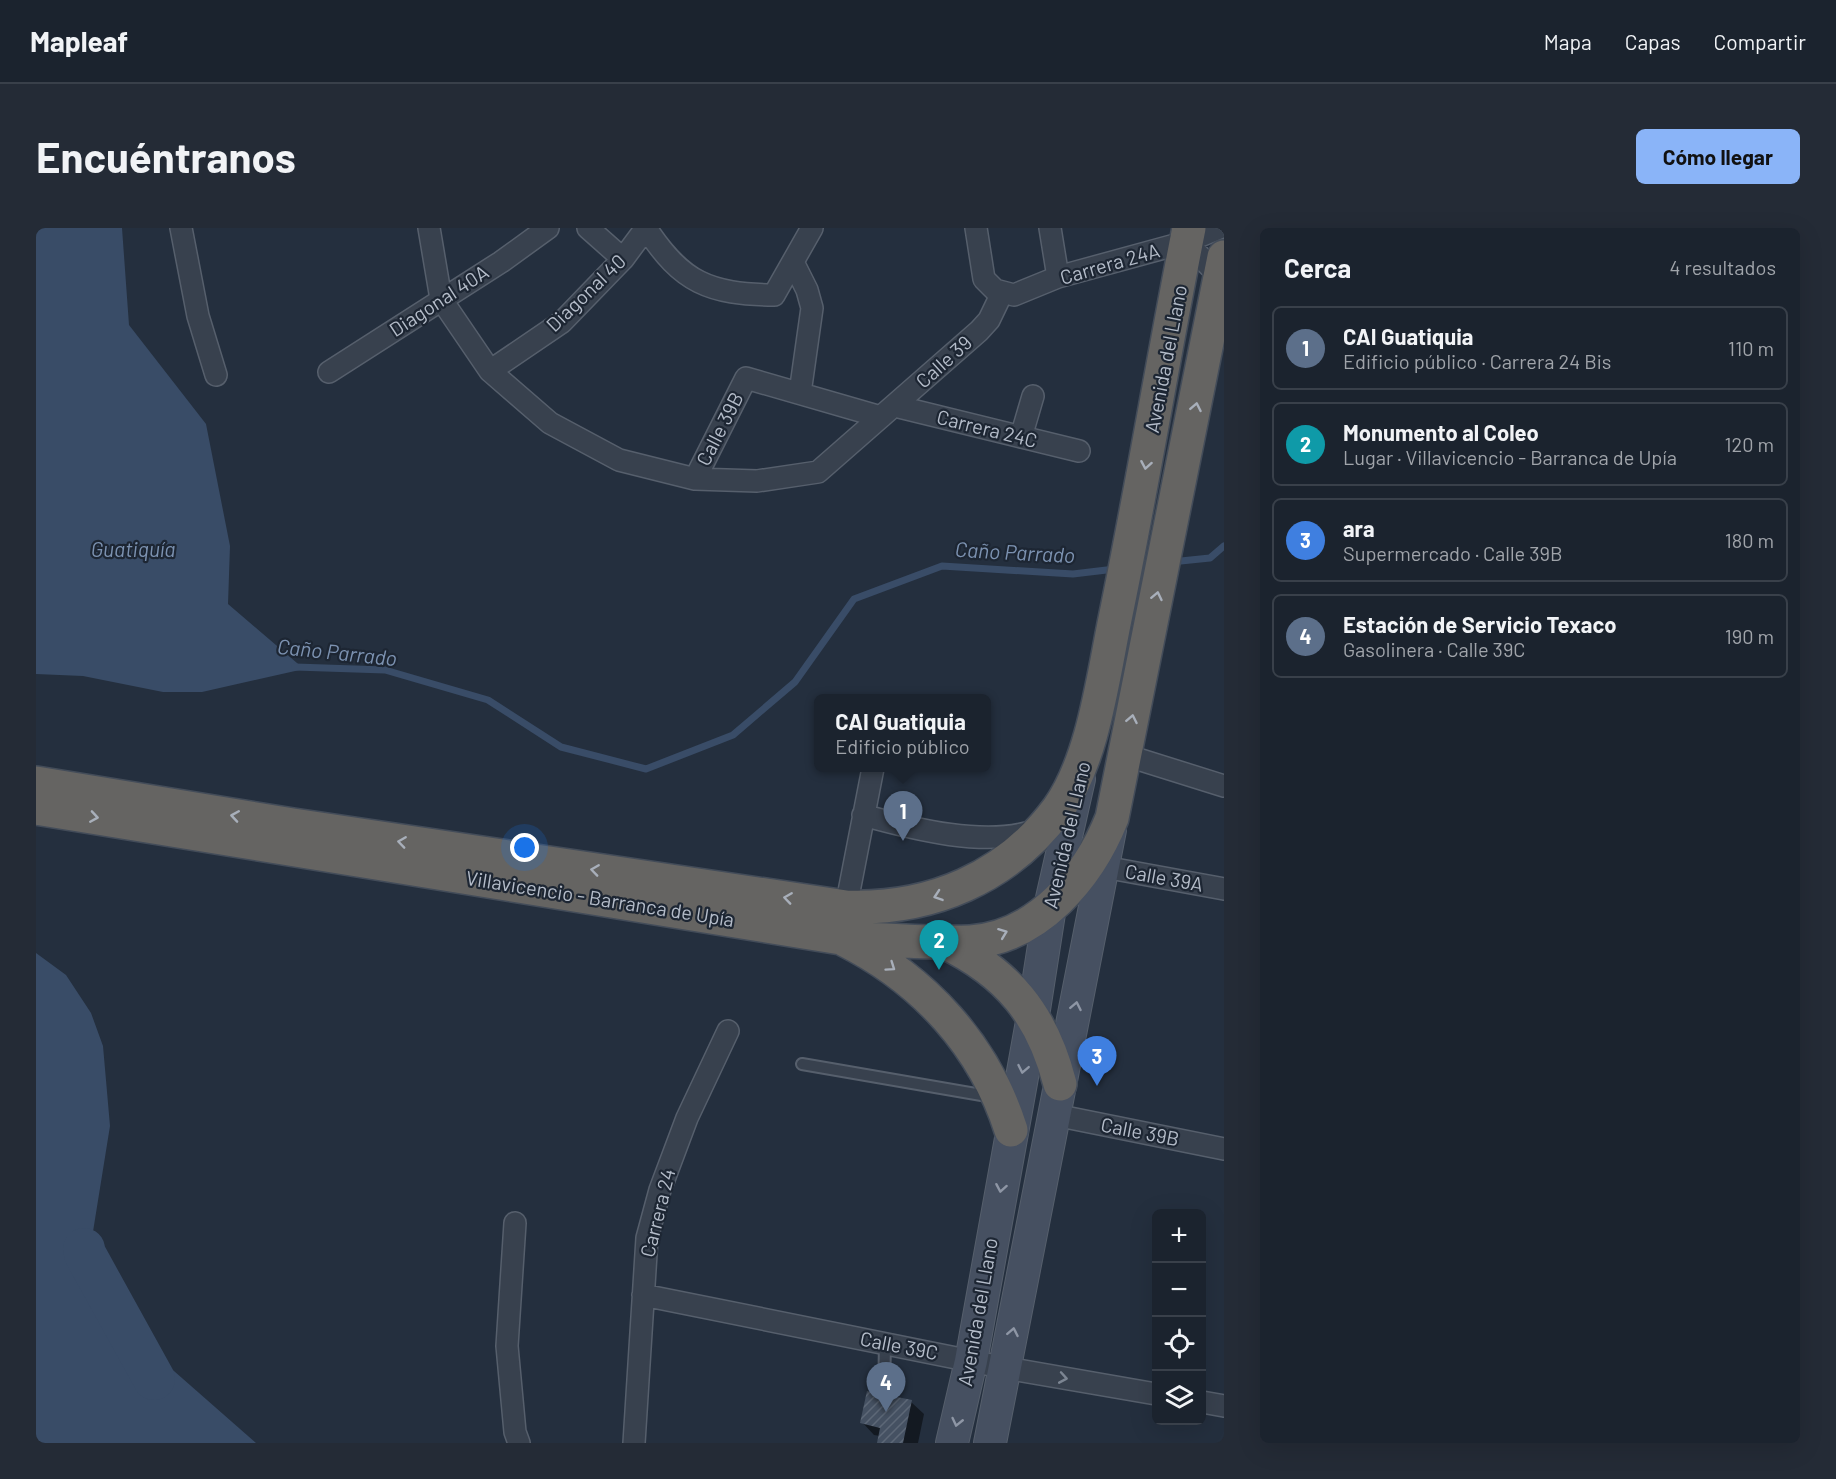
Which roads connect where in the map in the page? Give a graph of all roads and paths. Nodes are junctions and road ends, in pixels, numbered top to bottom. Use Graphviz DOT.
graph roads {
  1 [pos="181,228"];
  2 [pos="429,228"];
  3 [pos="548,228"];
  4 [pos="588,228"];
  5 [pos="646,228"];
  6 [pos="812,228"];
  7 [pos="976,228"];
  8 [pos="1050,228"];
  9 [pos="1219,228"];
  10 [pos="1188,235"];
  11 [pos="623,259"];
  12 [pos="794,264"];
  13 [pos="1223,272"];
  14 [pos="1058,277"];
  15 [pos="1002,293"];
  16 [pos="441,299"];
  17 [pos="490,371"];
  18 [pos="330,372"];
  19 [pos="216,375"];
  20 [pos="746,378"];
  21 [pos="800,393"];
  22 [pos="1032,396"];
  23 [pos="888,412"];
  24 [pos="1021,437"];
  25 [pos="1079,451"];
  26 [pos="695,479"];
  27 [pos="1125,755"];
  28 [pos="1083,761"];
  29 [pos="872,772"];
  30 [pos="36,783"];
  31 [pos="1224,786"];
  32 [pos="36,808"];
  33 [pos="863,815"];
  34 [pos="1112,818"];
  35 [pos="1043,828"];
  36 [pos="291,838"];
  37 [pos="1104,867"];
  38 [pos="1224,889"];
  39 [pos="1050,907"];
  40 [pos="843,922"];
  41 [pos="940,940"];
  42 [pos="1033,1017"];
  43 [pos="728,1030"];
  44 [pos="802,1064"];
  45 [pos="999,1098"];
  46 [pos="1058,1099"];
  47 [pos="1011,1130"];
  48 [pos="1224,1149"];
  49 [pos="515,1223"];
  50 [pos="643,1295"];
  51 [pos="885,1344"];
  52 [pos="971,1361"];
  53 [pos="1006,1368"];
  54 [pos="1152,1393"];
  55 [pos="884,1394"];
  56 [pos="1206,1403"];
  57 [pos="1224,1406"];
  58 [pos="519,1443"];
  59 [pos="634,1443"];
  60 [pos="952,1443"];
  61 [pos="990,1443"];
  1 -- 19 [label="street"];
  2 -- 16 [label="street"];
  3 -- 16 [label="street, Diagonal 40A"];
  4 -- 11 [label="street"];
  5 -- 11 [label="street, Diagonal 40"];
  5 -- 12 [label="street"];
  6 -- 12 [label="street"];
  7 -- 15 [label="street"];
  8 -- 14 [label="street"];
  9 -- 10 [label="street, Carrera 24A"];
  10 -- 13 [label="street"];
  10 -- 14 [label="street, Carrera 24A"];
  10 -- 28 [label="highway, Avenida del Llano, one-way"];
  11 -- 17 [label="street, Diagonal 40"];
  12 -- 21 [label="street"];
  27 -- 13 [label="highway, Avenida del Llano, one-way"];
  14 -- 15 [label="street, Carrera 24A"];
  15 -- 23 [label="street, Calle 39"];
  16 -- 17 [label="street"];
  16 -- 18 [label="street, Diagonal 40A"];
  17 -- 26 [label="street"];
  20 -- 21 [label="street, Carrera 24C"];
  20 -- 26 [label="street, Calle 39B"];
  21 -- 23 [label="street, Carrera 24C"];
  22 -- 24 [label="street"];
  23 -- 24 [label="street, Carrera 24C"];
  23 -- 26 [label="street, Calle 39"];
  24 -- 25 [label="street, Carrera 24C"];
  27 -- 31 [label="street"];
  27 -- 34 [label="highway, Avenida del Llano"];
  28 -- 35 [label="highway, Villavicencio - Barranca de Upía"];
  28 -- 39 [label="main road, Avenida del Llano"];
  29 -- 33 [label="street"];
  36 -- 30 [label="highway, Villavicencio - Barranca de Upía, one-way"];
  32 -- 36 [label="highway, Villavicencio - Barranca de Upía, one-way"];
  33 -- 35 [label="street"];
  33 -- 40 [label="street"];
  34 -- 37 [label="main road, Avenida del Llano"];
  34 -- 39 [label="highway, Villavicencio - Barranca de Upía"];
  35 -- 40 [label="highway, Villavicencio - Barranca de Upía, one-way"];
  36 -- 40 [label="highway, Villavicencio - Barranca de Upía"];
  37 -- 38 [label="street, Calle 39A"];
  46 -- 37 [label="main road, Avenida del Llano, one-way"];
  41 -- 39 [label="highway, Villavicencio - Barranca de Upía, one-way"];
  39 -- 42 [label="main road, Avenida del Llano"];
  40 -- 41 [label="highway, Villavicencio - Barranca de Upía"];
  40 -- 45 [label="highway, one-way"];
  41 -- 42 [label="highway"];
  42 -- 46 [label="highway"];
  42 -- 47 [label="main road, Avenida del Llano, one-way"];
  43 -- 50 [label="street, Carrera 24"];
  44 -- 45 [label="lane"];
  45 -- 47 [label="highway"];
  46 -- 48 [label="street, Calle 39B"];
  53 -- 46 [label="main road, Avenida del Llano, one-way"];
  47 -- 52 [label="main road, Avenida del Llano, one-way"];
  49 -- 58 [label="street"];
  50 -- 51 [label="street, Calle 39C"];
  50 -- 59 [label="street, Carrera 24"];
  51 -- 52 [label="street, Calle 39C"];
  51 -- 55 [label="lane"];
  52 -- 53 [label="street, Calle 39C"];
  52 -- 60 [label="main road, Avenida del Llano, one-way"];
  53 -- 54 [label="street, Calle 39C, one-way"];
  53 -- 61 [label="main road, Avenida del Llano"];
  56 -- 57 [label="street"];
}
